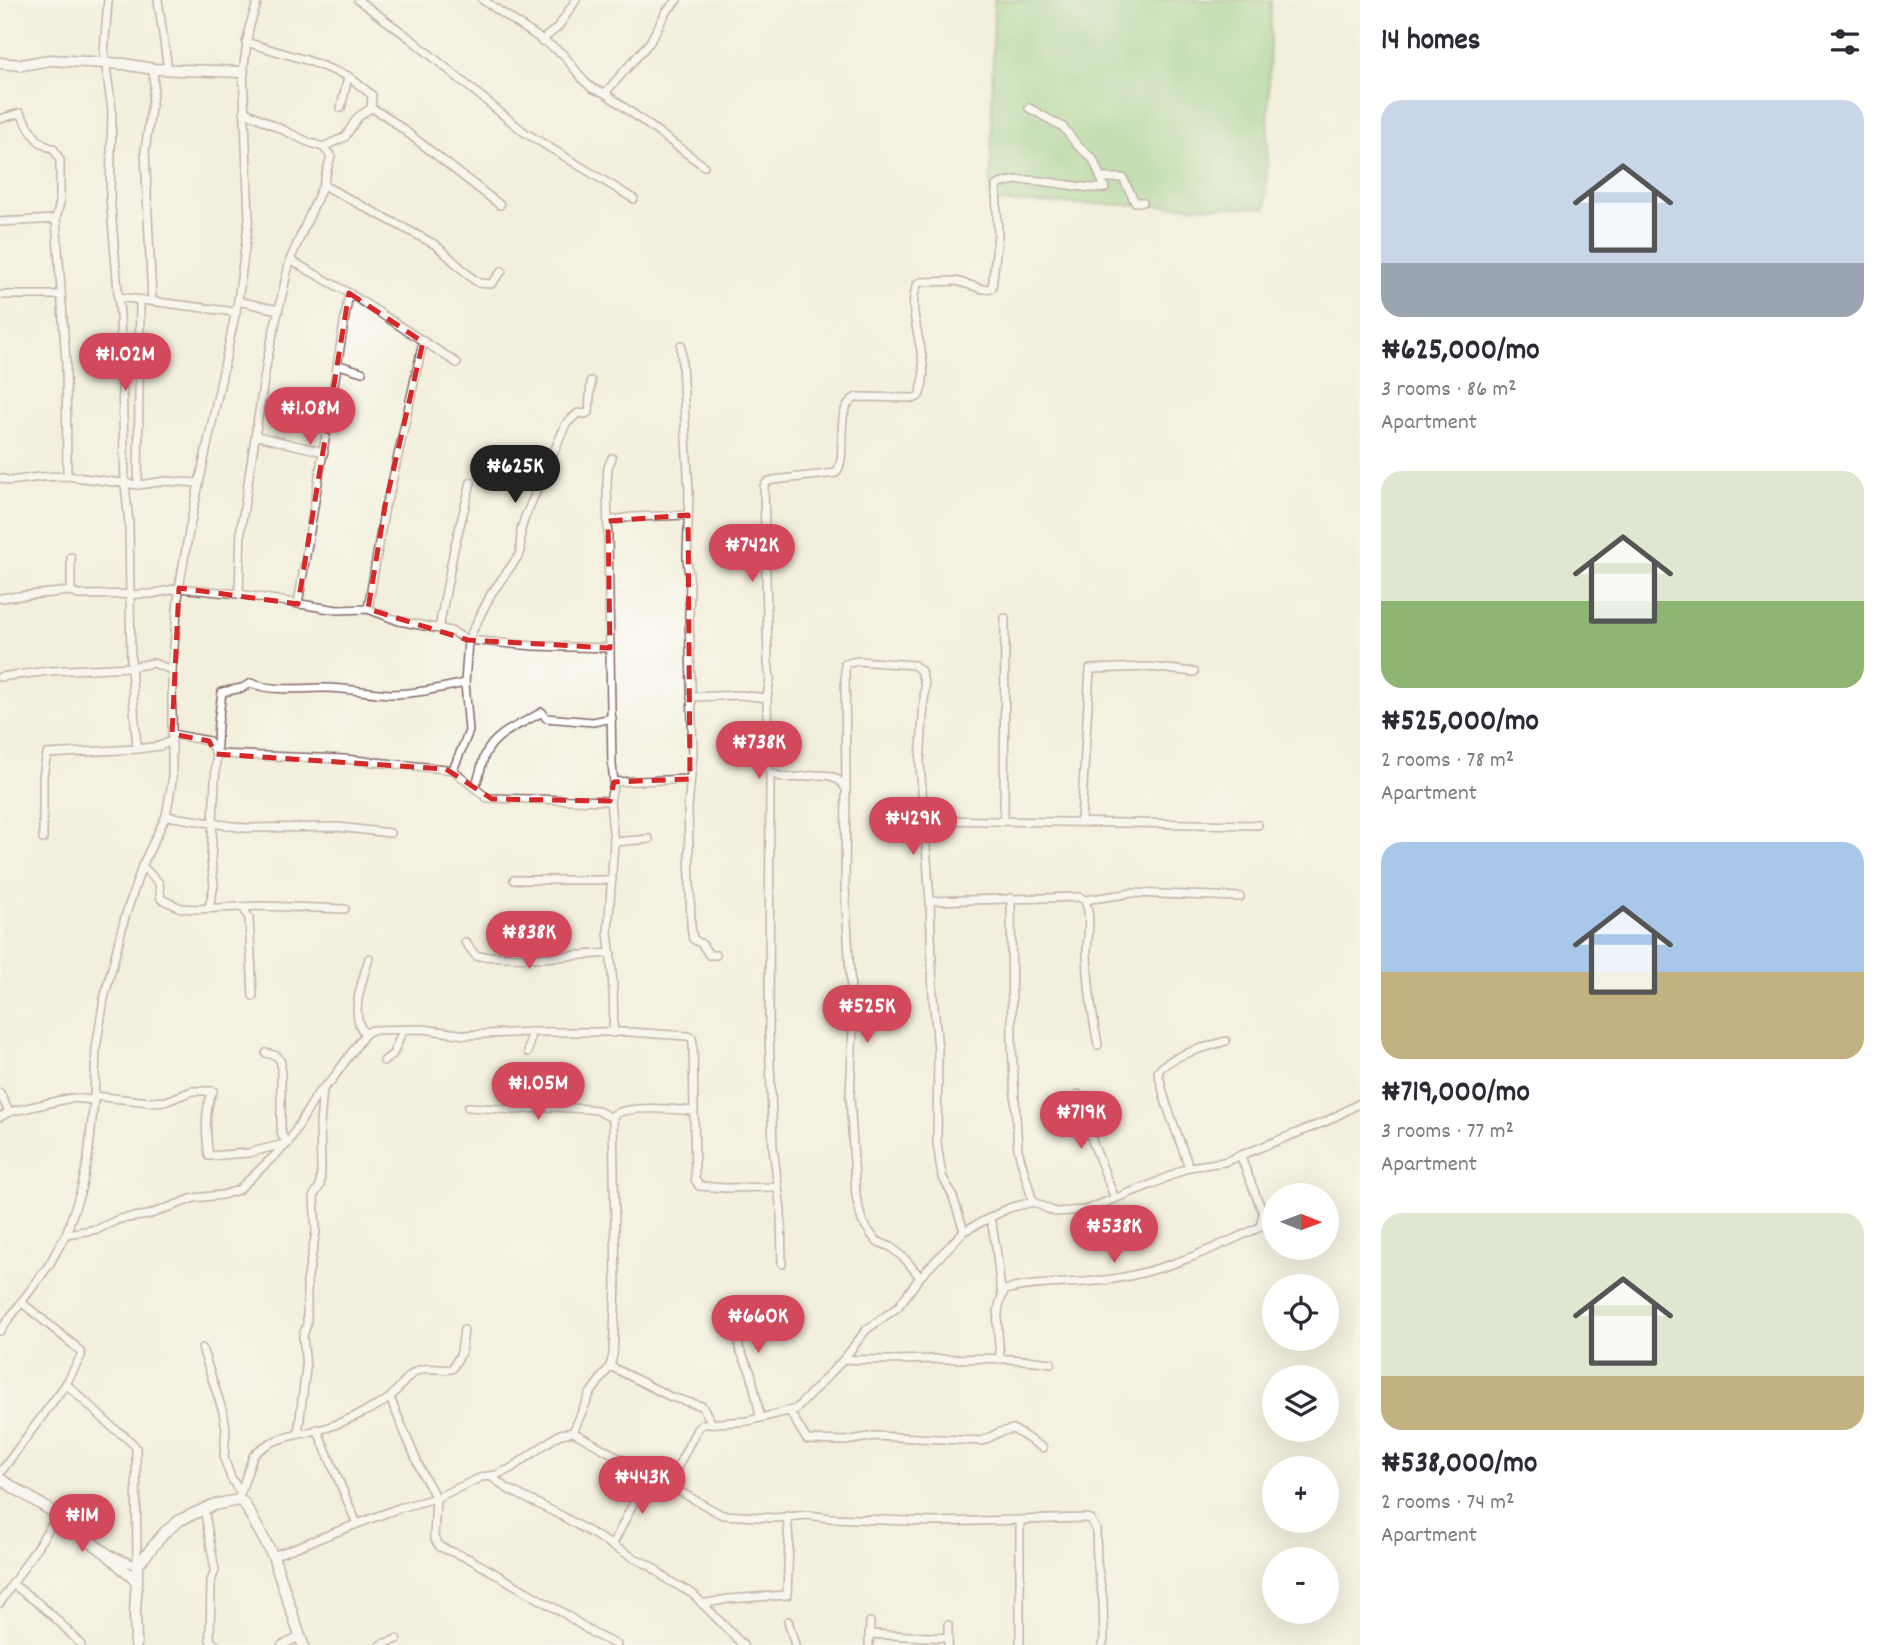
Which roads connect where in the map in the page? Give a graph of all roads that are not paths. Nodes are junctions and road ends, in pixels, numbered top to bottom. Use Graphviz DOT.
graph roads {
  1 [pos="108,0"];
  2 [pos="158,0"];
  3 [pos="258,0"];
  4 [pos="358,0"];
  5 [pos="483,0"];
  6 [pos="576,0"];
  7 [pos="677,0"];
  8 [pos="541,41"];
  9 [pos="246,42"];
  10 [pos="0,63"];
  11 [pos="106,64"];
  12 [pos="153,69"];
  13 [pos="169,70"];
  14 [pos="243,72"];
  15 [pos="348,76"];
  16 [pos="605,93"];
  17 [pos="371,107"];
  18 [pos="341,108"];
  19 [pos="1030,108"];
  20 [pos="244,111"];
  21 [pos="0,119"];
  22 [pos="323,147"];
  23 [pos="704,166"];
  24 [pos="1101,178"];
  25 [pos="323,185"];
  26 [pos="634,199"];
  27 [pos="1143,202"];
  28 [pos="500,205"];
  29 [pos="56,219"];
  30 [pos="0,222"];
  31 [pos="290,260"];
  32 [pos="502,271"];
  33 [pos="349,293"];
  34 [pos="0,295"];
  35 [pos="61,295"];
  36 [pos="118,297"];
  37 [pos="139,300"];
  38 [pos="152,301"];
  39 [pos="238,301"];
  40 [pos="278,310"];
  41 [pos="236,312"];
  42 [pos="424,342"];
  43 [pos="681,345"];
  44 [pos="457,363"];
  45 [pos="339,365"];
  46 [pos="362,372"];
  47 [pos="591,381"];
  48 [pos="257,436"];
  49 [pos="324,452"];
  50 [pos="612,458"];
  51 [pos="66,476"];
  52 [pos="0,479"];
  53 [pos="471,482"];
  54 [pos="198,483"];
  55 [pos="125,484"];
  56 [pos="138,485"];
  57 [pos="688,516"];
  58 [pos="608,521"];
  59 [pos="71,557"];
  60 [pos="179,588"];
  61 [pos="71,591"];
  62 [pos="130,593"];
  63 [pos="239,594"];
  64 [pos="0,598"];
  65 [pos="299,604"];
  66 [pos="368,610"];
  67 [pos="1005,618"];
  68 [pos="439,628"];
  69 [pos="468,640"];
  70 [pos="610,648"];
  71 [pos="131,667"];
  72 [pos="173,670"];
  73 [pos="1194,672"];
  74 [pos="0,677"];
  75 [pos="465,683"];
  76 [pos="412,692"];
  77 [pos="691,697"];
  78 [pos="767,698"];
  79 [pos="413,702"];
  80 [pos="612,718"];
  81 [pos="171,738"];
  82 [pos="137,749"];
  83 [pos="216,754"];
  84 [pos="453,770"];
  85 [pos="770,772"];
  86 [pos="690,779"];
  87 [pos="614,782"];
  88 [pos="475,786"];
  89 [pos="846,789"];
  90 [pos="610,801"];
  91 [pos="925,811"];
  92 [pos="166,816"];
  93 [pos="1004,820"];
  94 [pos="1081,821"];
  95 [pos="214,822"];
  96 [pos="1258,825"];
  97 [pos="390,833"];
  98 [pos="43,839"];
  99 [pos="649,839"];
  100 [pos="614,842"];
  101 [pos="142,866"];
  102 [pos="514,880"];
  103 [pos="612,880"];
  104 [pos="1240,897"];
  105 [pos="1011,898"];
  106 [pos="1085,900"];
  107 [pos="930,901"];
  108 [pos="209,907"];
  109 [pos="243,907"];
  110 [pos="345,909"];
  111 [pos="466,942"];
  112 [pos="611,953"];
  113 [pos="716,956"];
  114 [pos="369,958"];
  115 [pos="253,996"];
  116 [pos="402,1030"];
  117 [pos="531,1032"];
  118 [pos="613,1032"];
  119 [pos="365,1034"];
  120 [pos="1226,1041"];
  121 [pos="1098,1045"];
  122 [pos="528,1052"];
  123 [pos="266,1053"];
  124 [pos="384,1061"];
  125 [pos="323,1088"];
  126 [pos="0,1093"];
  127 [pos="1078,1094"];
  128 [pos="94,1098"];
  129 [pos="1360,1103"];
  130 [pos="468,1107"];
  131 [pos="692,1111"];
  132 [pos="9,1112"];
  133 [pos="0,1117"];
  134 [pos="613,1119"];
  135 [pos="288,1143"];
  136 [pos="1240,1155"];
  137 [pos="1189,1167"];
  138 [pos="778,1187"];
  139 [pos="1115,1199"];
  140 [pos="1033,1202"];
  141 [pos="990,1219"];
  142 [pos="964,1231"];
  143 [pos="66,1234"];
  144 [pos="782,1264"];
  145 [pos="920,1277"];
  146 [pos="1002,1295"];
  147 [pos="21,1302"];
  148 [pos="724,1304"];
  149 [pos="464,1330"];
  150 [pos="0,1331"];
  151 [pos="202,1348"];
  152 [pos="844,1359"];
  153 [pos="1000,1359"];
  154 [pos="1051,1363"];
  155 [pos="610,1366"];
  156 [pos="66,1384"];
  157 [pos="390,1398"];
  158 [pos="790,1412"];
  159 [pos="760,1416"];
  160 [pos="712,1423"];
  161 [pos="317,1429"];
  162 [pos="573,1432"];
  163 [pos="298,1434"];
  164 [pos="1043,1448"];
  165 [pos="0,1473"];
  166 [pos="648,1474"];
  167 [pos="490,1476"];
  168 [pos="0,1479"];
  169 [pos="665,1482"];
  170 [pos="239,1496"];
  171 [pos="436,1498"];
  172 [pos="204,1508"];
  173 [pos="58,1515"];
  174 [pos="787,1516"];
  175 [pos="1020,1520"];
  176 [pos="357,1524"];
  177 [pos="612,1546"];
  178 [pos="106,1553"];
  179 [pos="273,1556"];
  180 [pos="137,1566"];
  181 [pos="136,1582"];
  182 [pos="12,1584"];
  183 [pos="0,1603"];
  184 [pos="702,1604"];
  185 [pos="788,1621"];
  186 [pos="870,1622"];
  187 [pos="948,1625"];
  188 [pos="869,1634"];
  189 [pos="397,1639"];
  190 [pos="302,1641"];
  191 [pos="948,1641"];
  192 [pos="81,1645"];
  193 [pos="136,1645"];
  194 [pos="216,1645"];
  195 [pos="282,1645"];
  196 [pos="380,1645"];
  197 [pos="617,1645"];
  198 [pos="743,1645"];
  199 [pos="795,1645"];
  200 [pos="869,1645"];
  201 [pos="1020,1645"];
  202 [pos="1102,1645"];
  1 -- 11 [label="street"];
  2 -- 13 [label="street"];
  3 -- 9 [label="street"];
  4 -- 26 [label="street"];
  5 -- 8 [label="street"];
  6 -- 8 [label="street"];
  7 -- 16 [label="street"];
  8 -- 16 [label="street"];
  9 -- 14 [label="street"];
  9 -- 15 [label="street"];
  10 -- 11 [label="street"];
  11 -- 12 [label="street"];
  11 -- 36 [label="street"];
  12 -- 13 [label="street"];
  12 -- 38 [label="street"];
  13 -- 14 [label="street"];
  14 -- 20 [label="street"];
  15 -- 17 [label="street"];
  15 -- 18 [label="street"];
  16 -- 23 [label="street"];
  17 -- 22 [label="street"];
  17 -- 28 [label="street"];
  19 -- 24 [label="street"];
  20 -- 22 [label="street"];
  20 -- 39 [label="street"];
  21 -- 29 [label="street"];
  22 -- 25 [label="street"];
  24 -- 27 [label="street"];
  24 -- 78 [label="street"];
  25 -- 31 [label="street"];
  25 -- 32 [label="street"];
  29 -- 30 [label="street"];
  29 -- 35 [label="street"];
  31 -- 33 [label="street"];
  31 -- 40 [label="street"];
  33 -- 42 [label="street"];
  33 -- 45 [label="street"];
  34 -- 35 [label="street"];
  35 -- 51 [label="street"];
  36 -- 37 [label="street"];
  36 -- 55 [label="street"];
  37 -- 38 [label="street"];
  37 -- 56 [label="street"];
  38 -- 41 [label="street"];
  39 -- 40 [label="street"];
  39 -- 41 [label="street"];
  40 -- 48 [label="street"];
  41 -- 54 [label="street"];
  42 -- 44 [label="street"];
  42 -- 66 [label="street"];
  43 -- 57 [label="street"];
  45 -- 46 [label="street"];
  45 -- 49 [label="street"];
  47 -- 69 [label="street"];
  48 -- 49 [label="street"];
  48 -- 63 [label="street"];
  49 -- 65 [label="street"];
  50 -- 58 [label="street"];
  51 -- 52 [label="street"];
  51 -- 55 [label="street"];
  53 -- 68 [label="street"];
  54 -- 56 [label="street"];
  54 -- 60 [label="street"];
  55 -- 56 [label="street"];
  55 -- 62 [label="street"];
  57 -- 58 [label="street"];
  57 -- 77 [label="street"];
  58 -- 70 [label="street"];
  59 -- 61 [label="street"];
  60 -- 62 [label="street"];
  60 -- 63 [label="street"];
  60 -- 72 [label="street"];
  61 -- 62 [label="street"];
  61 -- 64 [label="street"];
  62 -- 71 [label="street"];
  63 -- 65 [label="street"];
  65 -- 66 [label="street"];
  66 -- 68 [label="street"];
  67 -- 93 [label="street"];
  68 -- 69 [label="street"];
  69 -- 70 [label="street"];
  69 -- 75 [label="street"];
  70 -- 80 [label="street"];
  71 -- 72 [label="street"];
  71 -- 74 [label="street"];
  71 -- 82 [label="street"];
  72 -- 81 [label="street"];
  73 -- 94 [label="street"];
  75 -- 76 [label="street"];
  75 -- 84 [label="street"];
  76 -- 79 [label="street"];
  76 -- 83 [label="street"];
  77 -- 78 [label="street"];
  77 -- 86 [label="street"];
  78 -- 85 [label="street"];
  80 -- 87 [label="street"];
  80 -- 88 [label="street"];
  81 -- 82 [label="street"];
  81 -- 83 [label="street"];
  81 -- 92 [label="street"];
  82 -- 98 [label="street"];
  83 -- 84 [label="street"];
  83 -- 95 [label="street"];
  84 -- 88 [label="street"];
  85 -- 89 [label="street"];
  85 -- 138 [label="street"];
  86 -- 87 [label="street"];
  86 -- 113 [label="street"];
  87 -- 90 [label="street"];
  88 -- 90 [label="street"];
  89 -- 91 [label="street"];
  89 -- 145 [label="street"];
  90 -- 100 [label="street"];
  91 -- 93 [label="street"];
  91 -- 107 [label="street"];
  92 -- 95 [label="street"];
  92 -- 101 [label="street"];
  93 -- 94 [label="street"];
  94 -- 96 [label="street"];
  95 -- 97 [label="street"];
  95 -- 108 [label="street"];
  99 -- 100 [label="street"];
  100 -- 103 [label="street"];
  101 -- 108 [label="street"];
  101 -- 128 [label="street"];
  102 -- 103 [label="street"];
  103 -- 112 [label="street"];
  104 -- 106 [label="street"];
  105 -- 106 [label="street"];
  105 -- 107 [label="street"];
  105 -- 140 [label="street"];
  106 -- 121 [label="street"];
  107 -- 142 [label="street"];
  108 -- 109 [label="street"];
  109 -- 110 [label="street"];
  109 -- 115 [label="street"];
  111 -- 112 [label="street"];
  112 -- 118 [label="street"];
  114 -- 119 [label="street"];
  116 -- 117 [label="street"];
  116 -- 119 [label="street"];
  116 -- 124 [label="street"];
  117 -- 118 [label="street"];
  117 -- 122 [label="street"];
  118 -- 131 [label="street"];
  119 -- 125 [label="street"];
  120 -- 137 [label="street"];
  123 -- 135 [label="street"];
  125 -- 135 [label="street"];
  125 -- 163 [label="street"];
  126 -- 132 [label="street"];
  127 -- 139 [label="street"];
  128 -- 132 [label="street"];
  128 -- 135 [label="street"];
  128 -- 143 [label="street"];
  129 -- 136 [label="street"];
  130 -- 134 [label="street"];
  131 -- 134 [label="street"];
  131 -- 138 [label="street"];
  132 -- 133 [label="street"];
  134 -- 155 [label="street"];
  135 -- 143 [label="street"];
  136 -- 137 [label="street"];
  136 -- 146 [label="street"];
  137 -- 139 [label="street"];
  138 -- 144 [label="street"];
  139 -- 140 [label="street"];
  140 -- 141 [label="street"];
  141 -- 142 [label="street"];
  141 -- 146 [label="street"];
  142 -- 145 [label="street"];
  143 -- 147 [label="street"];
  145 -- 152 [label="street"];
  146 -- 153 [label="street"];
  147 -- 150 [label="street"];
  147 -- 156 [label="street"];
  148 -- 159 [label="street"];
  149 -- 157 [label="street"];
  151 -- 170 [label="street"];
  152 -- 153 [label="street"];
  152 -- 158 [label="street"];
  153 -- 154 [label="street"];
  155 -- 160 [label="street"];
  155 -- 162 [label="street"];
  156 -- 165 [label="street"];
  156 -- 180 [label="street"];
  157 -- 161 [label="street"];
  157 -- 171 [label="street"];
  158 -- 159 [label="street"];
  158 -- 164 [label="street"];
  159 -- 160 [label="street"];
  160 -- 169 [label="street"];
  161 -- 163 [label="street"];
  161 -- 176 [label="street"];
  162 -- 166 [label="street"];
  162 -- 167 [label="street"];
  163 -- 170 [label="street"];
  166 -- 169 [label="street"];
  166 -- 177 [label="street"];
  167 -- 171 [label="street"];
  167 -- 177 [label="street"];
  168 -- 173 [label="street"];
  169 -- 174 [label="street"];
  170 -- 172 [label="street"];
  170 -- 179 [label="street"];
  171 -- 176 [label="street"];
  171 -- 197 [label="street"];
  172 -- 180 [label="street"];
  172 -- 194 [label="street"];
  173 -- 178 [label="street"];
  173 -- 182 [label="street"];
  174 -- 175 [label="street"];
  174 -- 184 [label="street"];
  175 -- 201 [label="street"];
  175 -- 202 [label="street"];
  176 -- 179 [label="street"];
  177 -- 184 [label="street"];
  178 -- 180 [label="street"];
  178 -- 181 [label="street"];
  179 -- 190 [label="street"];
  180 -- 181 [label="street"];
  181 -- 193 [label="street"];
  182 -- 183 [label="street"];
  182 -- 192 [label="street"];
  184 -- 198 [label="street"];
  185 -- 199 [label="street"];
  186 -- 188 [label="street"];
  187 -- 191 [label="street"];
  188 -- 191 [label="street"];
  188 -- 200 [label="street"];
  189 -- 196 [label="street"];
  190 -- 195 [label="street"];
}
